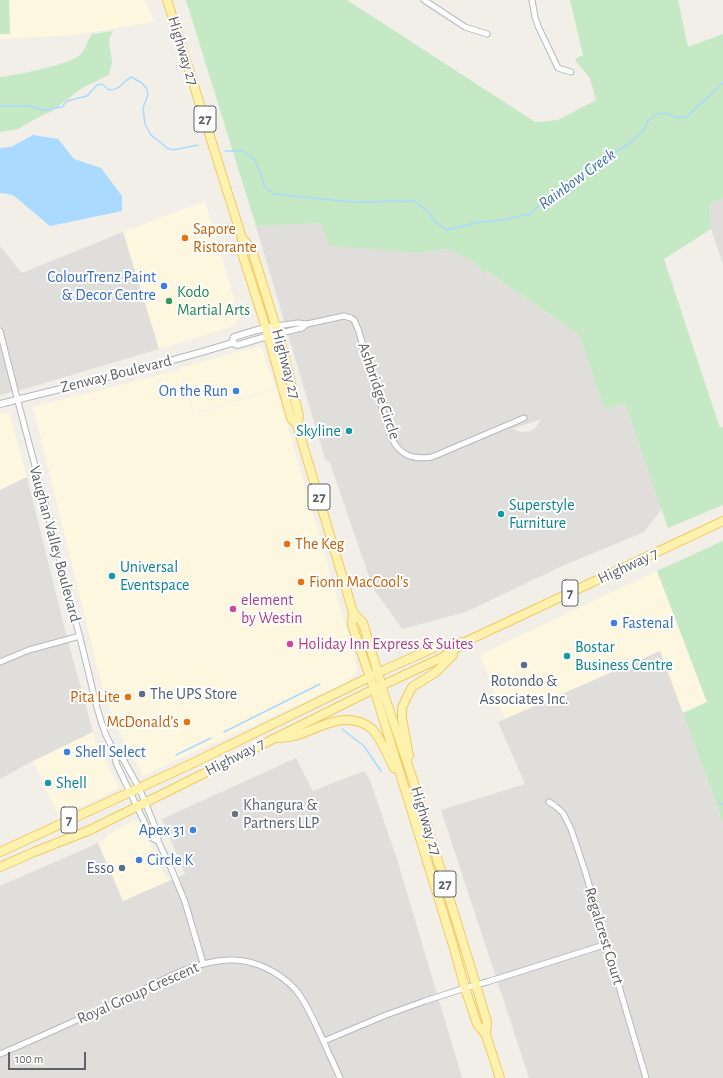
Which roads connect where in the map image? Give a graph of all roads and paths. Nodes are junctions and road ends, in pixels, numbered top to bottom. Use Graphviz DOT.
graph roads {
  1 [pos="167,0"];
  2 [pos="424,0"];
  3 [pos="532,0"];
  4 [pos="487,34"];
  5 [pos="571,72"];
  6 [pos="242,238"];
  7 [pos="277,330"];
  8 [pos="0,331"];
  9 [pos="267,332"];
  10 [pos="17,399"];
  11 [pos="0,404"];
  12 [pos="524,418"];
  13 [pos="297,425"];
  14 [pos="723,521"];
  15 [pos="353,612"];
  16 [pos="80,636"];
  17 [pos="467,641"];
  18 [pos="0,662"];
  19 [pos="378,674"];
  20 [pos="370,677"];
  21 [pos="378,687"];
  22 [pos="271,739"];
  23 [pos="116,755"];
  24 [pos="414,783"];
  25 [pos="404,787"];
  26 [pos="139,788"];
  27 [pos="131,792"];
  28 [pos="145,802"];
  29 [pos="550,802"];
  30 [pos="137,806"];
  31 [pos="158,841"];
  32 [pos="0,852"];
  33 [pos="0,867"];
  34 [pos="607,944"];
  35 [pos="203,963"];
  36 [pos="476,984"];
  37 [pos="465,988"];
  38 [pos="486,1035"];
  39 [pos="324,1041"];
  40 [pos="0,1054"];
  41 [pos="340,1078"];
  42 [pos="500,1078"];
  43 [pos="646,1078"];
  1 -- 6 [label="main road, Highway 27 / 27"];
  2 -- 4 [label="street"];
  3 -- 5 [label="street"];
  6 -- 7 [label="main road, Highway 27 / 27"];
  6 -- 9 [label="main road, Highway 27 / 27"];
  7 -- 9 [label="street, Zenway Boulevard"];
  7 -- 12 [label="street, Ashbridge Circle"];
  7 -- 13 [label="main road, Highway 27 / 27"];
  8 -- 10 [label="street, Vaughan Valley Boulevard"];
  9 -- 10 [label="street, Zenway Boulevard"];
  9 -- 13 [label="main road, Highway 27 / 27"];
  10 -- 11 [label="street, Zenway Boulevard"];
  10 -- 16 [label="street, Vaughan Valley Boulevard"];
  13 -- 15 [label="main road, Highway 27 / 27"];
  14 -- 17 [label="main road, Highway 7 / 7"];
  15 -- 19 [label="main road, Highway 27 / 27"];
  15 -- 20 [label="main road, Highway 27 / 27"];
  16 -- 18 [label="street"];
  16 -- 23 [label="street, Vaughan Valley Boulevard"];
  17 -- 19 [label="main road, Highway 7 / 7"];
  17 -- 21 [label="main road, Highway 7 / 7"];
  17 -- 24 [label="main road"];
  19 -- 20 [label="main road, Highway 7 / 7"];
  19 -- 21 [label="main road, Highway 27 / 27"];
  20 -- 21 [label="main road, Highway 27 / 27"];
  20 -- 26 [label="main road, Highway 7 / 7"];
  21 -- 22 [label="main road, Highway 7 / 7"];
  21 -- 24 [label="main road, Highway 27 / 27"];
  21 -- 25 [label="main road, Highway 27 / 27"];
  22 -- 25 [label="main road"];
  22 -- 28 [label="main road, Highway 7 / 7"];
  23 -- 26 [label="street, Vaughan Valley Boulevard"];
  23 -- 27 [label="street, Vaughan Valley Boulevard"];
  24 -- 36 [label="main road, Highway 27 / 27"];
  25 -- 37 [label="main road, Highway 27 / 27"];
  26 -- 27 [label="main road, Highway 7 / 7"];
  26 -- 28 [label="street, Vaughan Valley Boulevard"];
  27 -- 30 [label="street, Vaughan Valley Boulevard"];
  27 -- 32 [label="main road, Highway 7 / 7"];
  28 -- 30 [label="main road, Highway 7 / 7"];
  28 -- 31 [label="street, Vaughan Valley Boulevard"];
  29 -- 34 [label="street, Regalcrest Court"];
  30 -- 31 [label="street, Vaughan Valley Boulevard"];
  30 -- 33 [label="main road, Highway 7 / 7"];
  31 -- 35 [label="street"];
  34 -- 36 [label="street"];
  34 -- 43 [label="street, Regalcrest Court"];
  35 -- 39 [label="street, Royal Group Crescent"];
  35 -- 40 [label="street, Royal Group Crescent"];
  36 -- 37 [label="street"];
  36 -- 38 [label="main road, Highway 27 / 27"];
  37 -- 38 [label="main road, Highway 27 / 27"];
  37 -- 39 [label="street"];
  38 -- 42 [label="main road, Highway 27 / 27"];
  39 -- 41 [label="street, Royal Group Crescent"];
}
